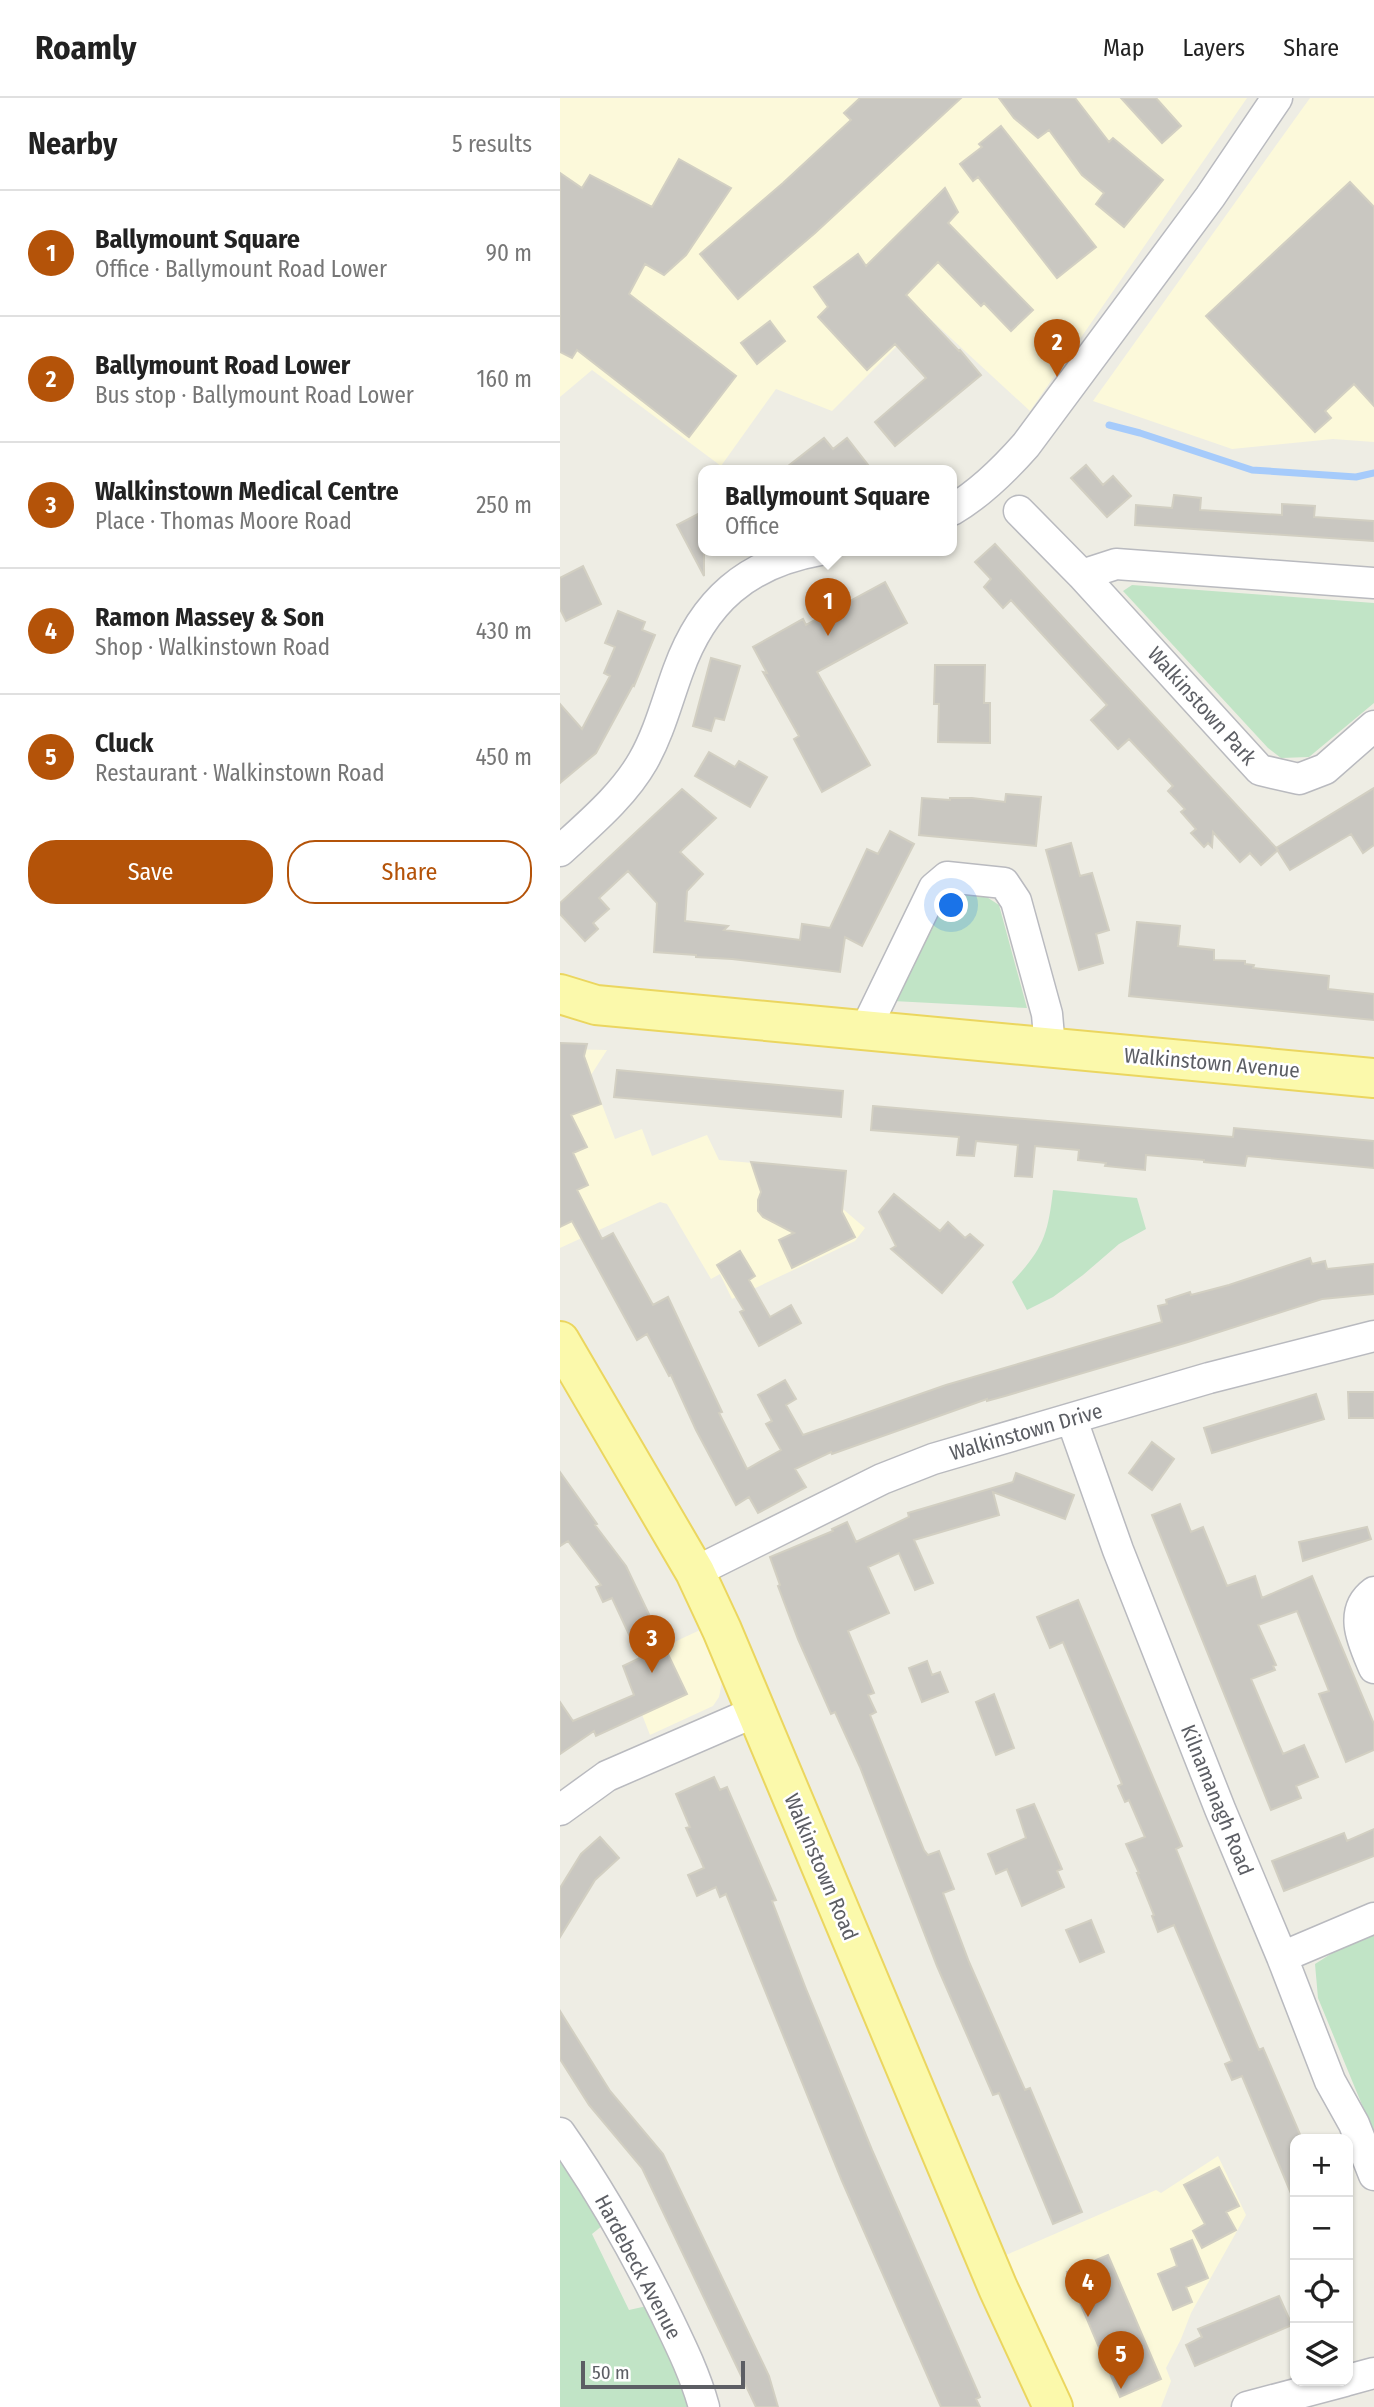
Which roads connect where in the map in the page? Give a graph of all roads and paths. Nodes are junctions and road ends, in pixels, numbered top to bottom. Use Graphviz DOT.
graph roads {
  1 [pos="1277,98"];
  2 [pos="957,507"];
  3 [pos="1019,511"];
  4 [pos="792,556"];
  5 [pos="1082,575"];
  6 [pos="1374,583"];
  7 [pos="1374,726"];
  8 [pos="560,851"];
  9 [pos="560,994"];
  10 [pos="578,1010"];
  11 [pos="865,1030"];
  12 [pos="1050,1048"];
  13 [pos="1374,1078"];
  14 [pos="1374,1336"];
  15 [pos="560,1341"];
  16 [pos="1072,1420"];
  17 [pos="695,1572"];
  18 [pos="1374,1592"];
  19 [pos="1374,1668"];
  20 [pos="757,1711"];
  21 [pos="560,1810"];
  22 [pos="1374,1918"];
  23 [pos="1282,1956"];
  24 [pos="560,2133"];
  25 [pos="1374,2175"];
  26 [pos="1374,2373"];
  27 [pos="1353,2378"];
  28 [pos="1325,2386"];
  29 [pos="704,2407"];
  30 [pos="1053,2407"];
  31 [pos="1247,2407"];
  1 -- 2 [label="street"];
  3 -- 5 [label="street, Walkinstown Park"];
  4 -- 8 [label="street"];
  5 -- 6 [label="street"];
  5 -- 7 [label="street, Walkinstown Park"];
  9 -- 10 [label="main road, Walkinstown Avenue"];
  10 -- 11 [label="main road, Walkinstown Avenue"];
  11 -- 12 [label="main road, Walkinstown Avenue"];
  11 -- 12 [label="street"];
  12 -- 13 [label="main road, Walkinstown Avenue"];
  14 -- 16 [label="street, Walkinstown Drive"];
  15 -- 17 [label="main road, Walkinstown Road"];
  16 -- 17 [label="street, Walkinstown Drive"];
  16 -- 23 [label="street, Kilnamanagh Road"];
  17 -- 20 [label="main road, Walkinstown Road"];
  18 -- 19 [label="street"];
  20 -- 21 [label="street"];
  20 -- 30 [label="main road, Walkinstown Road"];
  22 -- 23 [label="street"];
  23 -- 25 [label="street, Kilnamanagh Road"];
  24 -- 29 [label="street, Hardebeck Avenue"];
  26 -- 27 [label="street"];
  28 -- 31 [label="street"];
}
